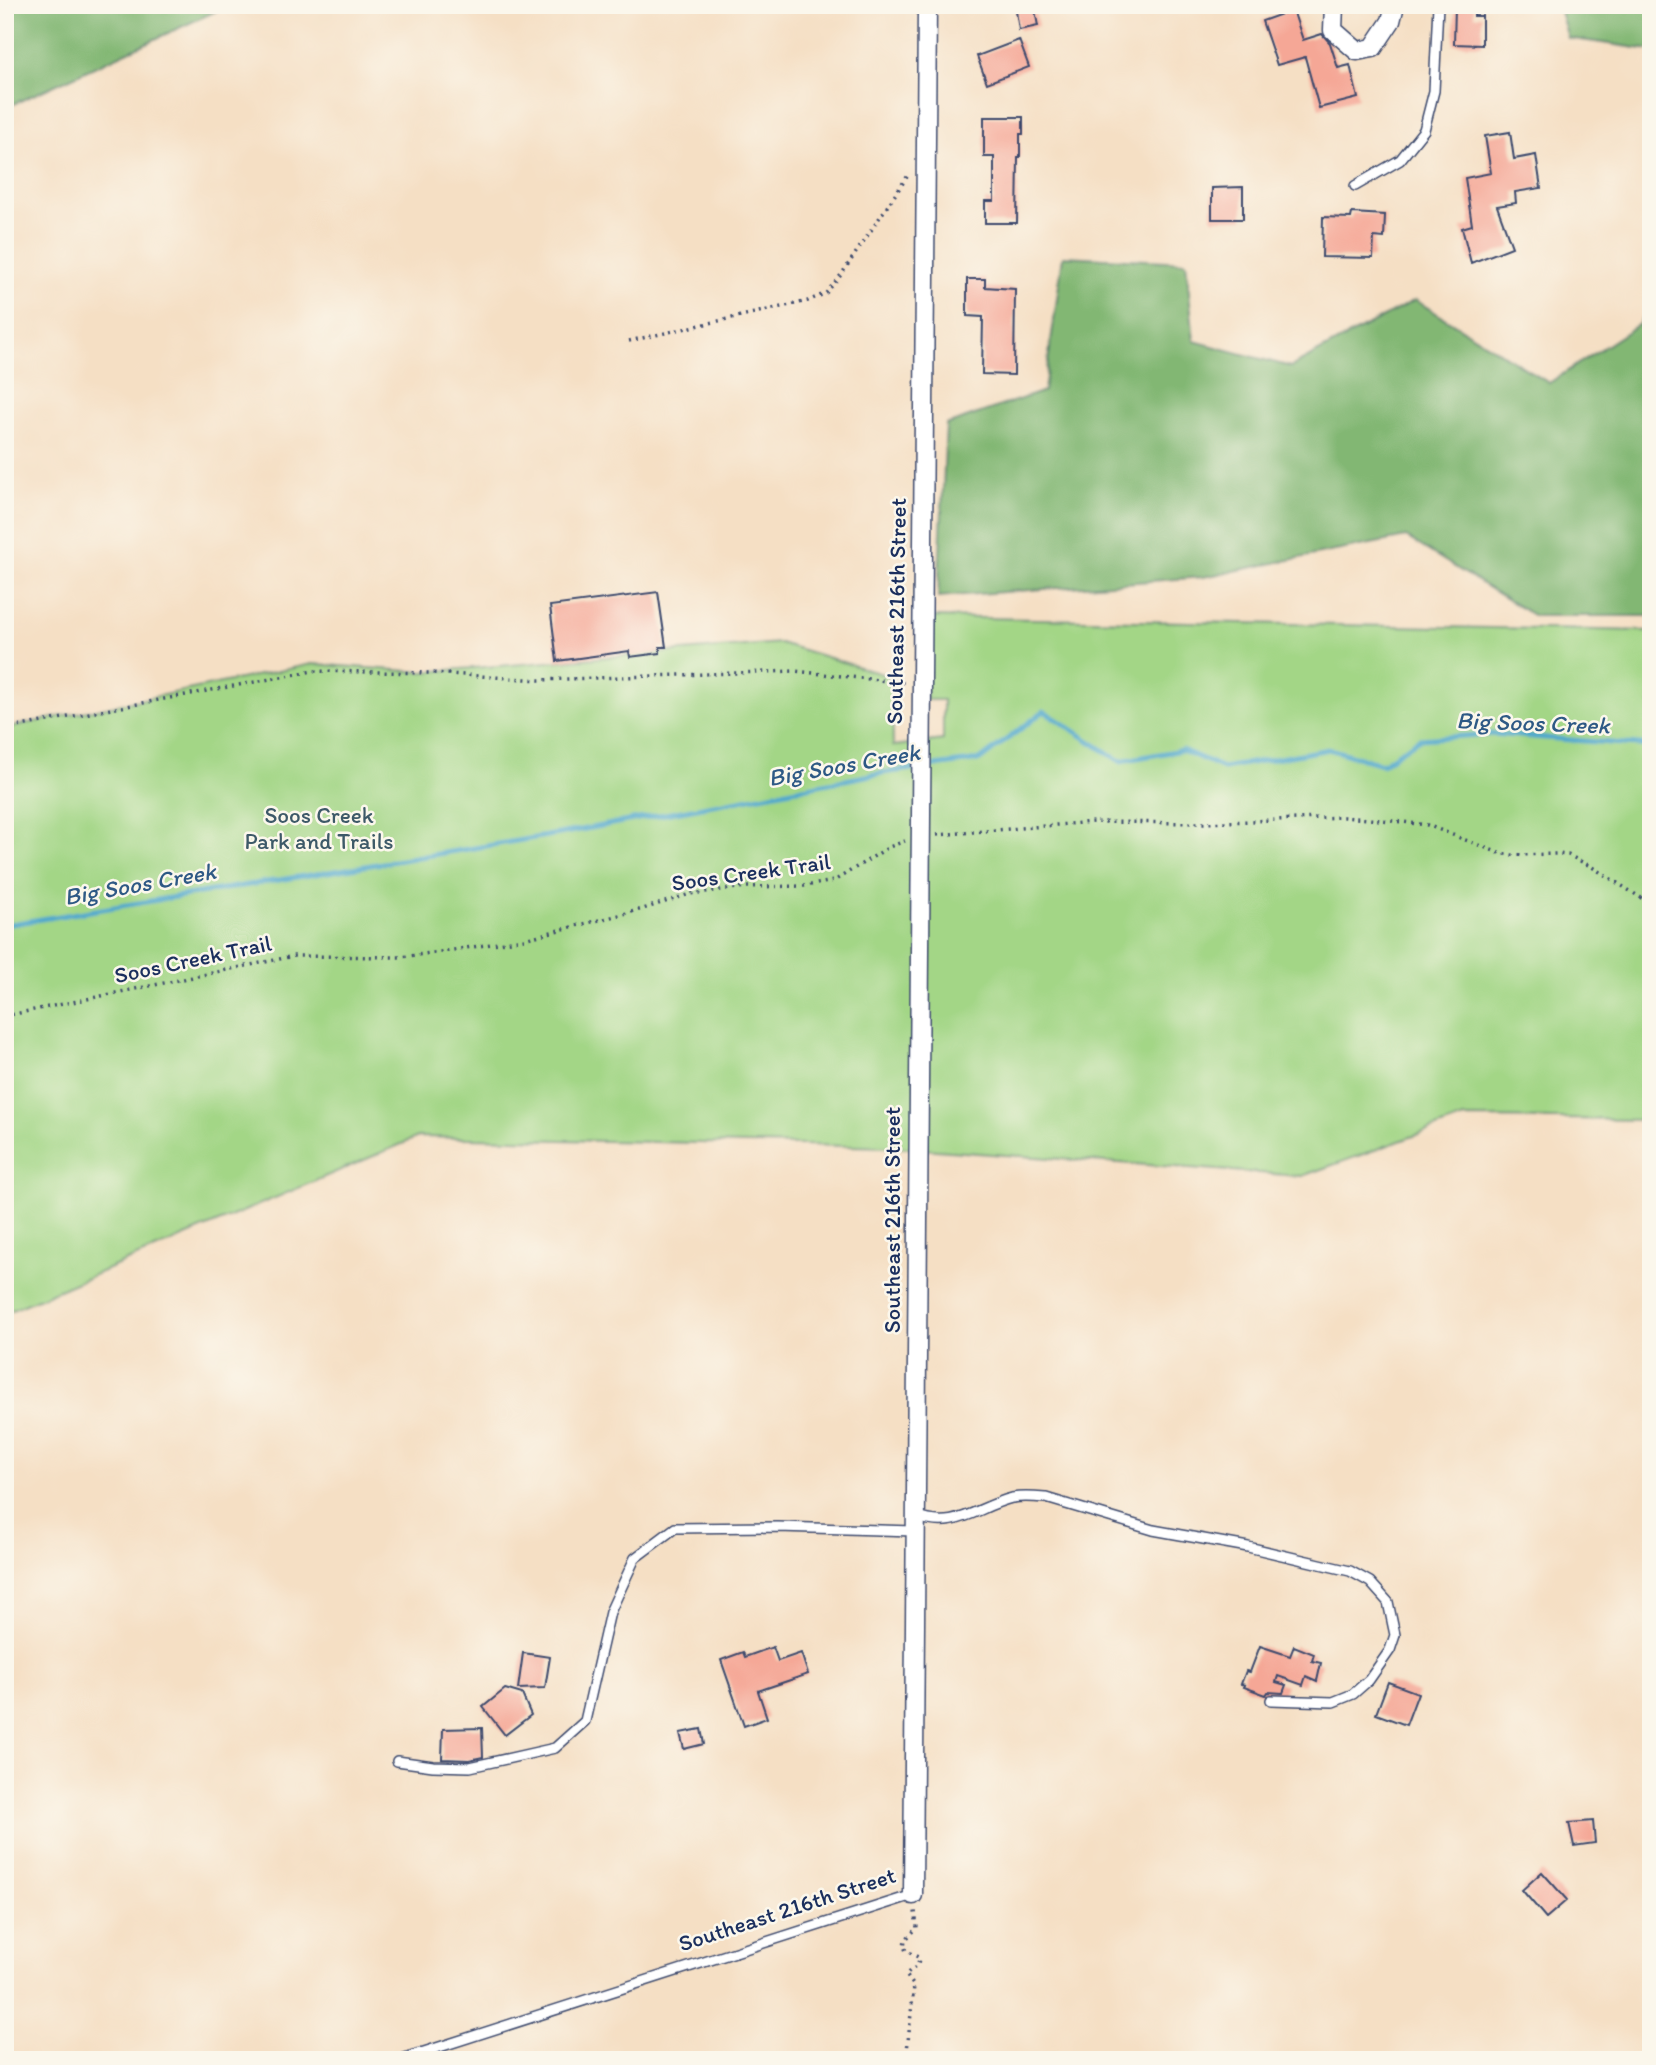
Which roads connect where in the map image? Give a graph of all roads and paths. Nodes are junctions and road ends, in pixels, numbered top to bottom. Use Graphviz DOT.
graph roads {
  1 [pos="927,5"];
  2 [pos="1334,5"];
  3 [pos="1395,5"];
  4 [pos="1438,5"];
  5 [pos="925,148"];
  6 [pos="1355,186"];
  7 [pos="629,341"];
  8 [pos="920,685"];
  9 [pos="5,729"];
  10 [pos="919,836"];
  11 [pos="1651,904"];
  12 [pos="5,1016"];
  13 [pos="914,1523"];
  14 [pos="1271,1700"];
  15 [pos="397,1760"];
  16 [pos="913,1895"];
  17 [pos="399,2060"];
  18 [pos="906,2060"];
  1 -- 5 [label="street, Southeast 216th Street"];
  2 -- 3 [label="street"];
  4 -- 6 [label="lane"];
  5 -- 7 [label="path"];
  5 -- 8 [label="street, Southeast 216th Street"];
  8 -- 9 [label="path"];
  8 -- 10 [label="street, Southeast 216th Street"];
  10 -- 11 [label="path, Soos Creek Trail"];
  10 -- 12 [label="path, Soos Creek Trail"];
  10 -- 13 [label="street, Southeast 216th Street"];
  13 -- 14 [label="lane"];
  13 -- 15 [label="lane"];
  13 -- 16 [label="street, Southeast 216th Street"];
  16 -- 17 [label="lane, Southeast 216th Street"];
  16 -- 18 [label="path"];
}
